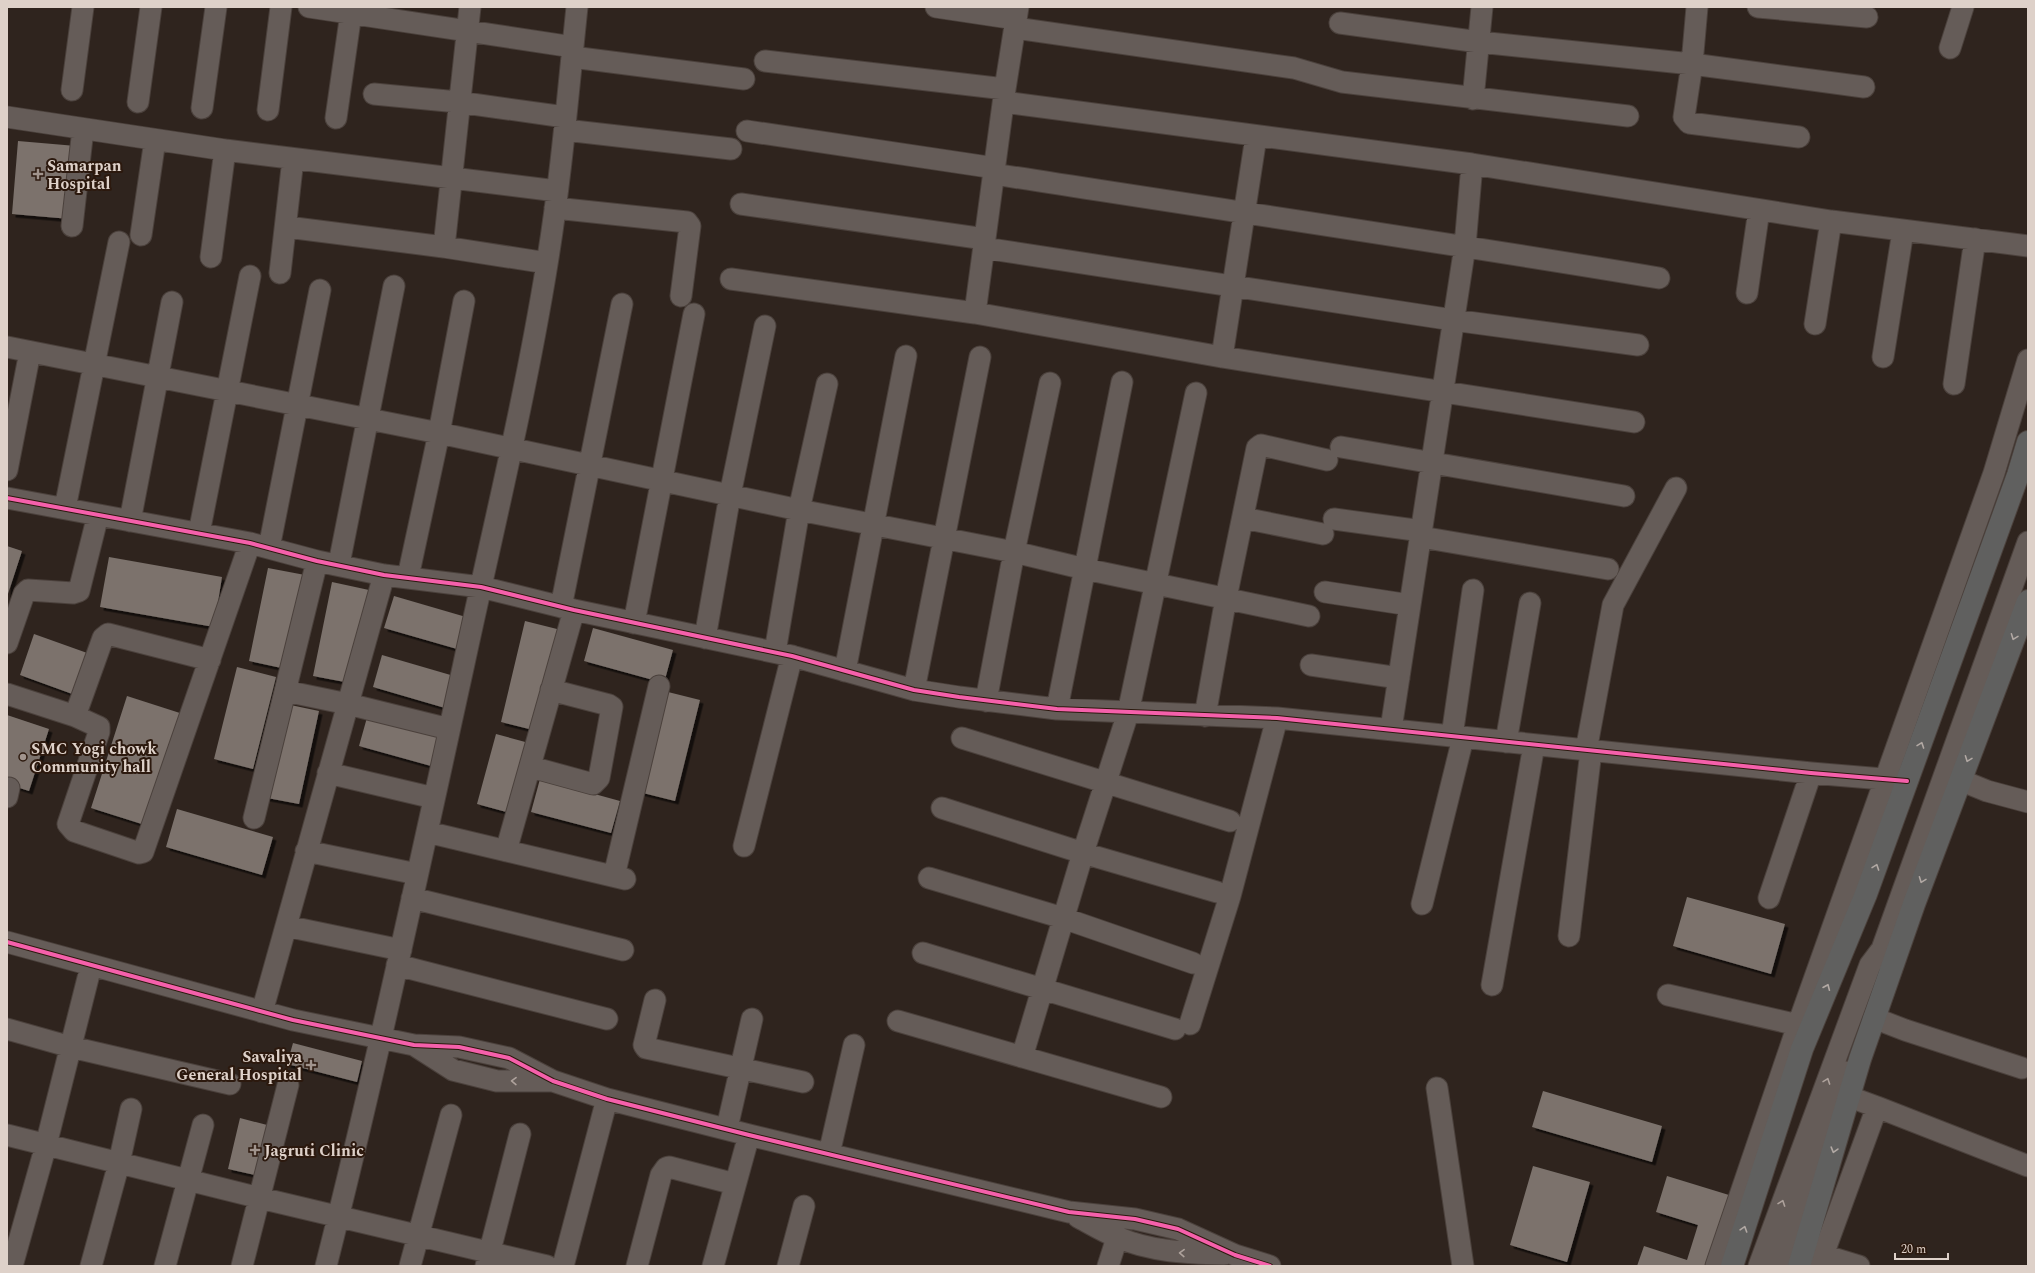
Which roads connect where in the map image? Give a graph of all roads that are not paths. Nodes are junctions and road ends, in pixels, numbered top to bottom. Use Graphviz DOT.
graph roads {
  1 [pos="83,7"];
  2 [pos="151,7"];
  3 [pos="216,7"];
  4 [pos="281,7"];
  5 [pos="313,7"];
  6 [pos="470,7"];
  7 [pos="577,7"];
  8 [pos="936,7"];
  9 [pos="1482,7"];
  10 [pos="1697,7"];
  11 [pos="1758,7"];
  12 [pos="1963,7"];
  13 [pos="351,13"];
  14 [pos="392,14"];
  15 [pos="1867,17"];
  16 [pos="1016,18"];
  17 [pos="1340,23"];
  18 [pos="466,30"];
  19 [pos="1479,42"];
  20 [pos="1950,48"];
  21 [pos="572,52"];
  22 [pos="766,61"];
  23 [pos="1692,64"];
  24 [pos="744,79"];
  25 [pos="1864,87"];
  26 [pos="72,90"];
  27 [pos="374,94"];
  28 [pos="1004,96"];
  29 [pos="1473,99"];
  30 [pos="138,102"];
  31 [pos="458,102"];
  32 [pos="202,108"];
  33 [pos="268,110"];
  34 [pos="1628,116"];
  35 [pos="7,117"];
  36 [pos="336,118"];
  37 [pos="565,123"];
  38 [pos="83,129"];
  39 [pos="747,131"];
  40 [pos="1256,137"];
  41 [pos="1799,137"];
  42 [pos="155,140"];
  43 [pos="731,149"];
  44 [pos="225,150"];
  45 [pos="293,159"];
  46 [pos="1472,164"];
  47 [pos="995,171"];
  48 [pos="451,178"];
  49 [pos="556,200"];
  50 [pos="742,204"];
  51 [pos="1759,210"];
  52 [pos="1243,214"];
  53 [pos="1831,221"];
  54 [pos="72,226"];
  55 [pos="287,227"];
  56 [pos="1903,231"];
  57 [pos="141,235"];
  58 [pos="1976,239"];
  59 [pos="119,242"];
  60 [pos="985,244"];
  61 [pos="1465,246"];
  62 [pos="2028,246"];
  63 [pos="444,247"];
  64 [pos="211,257"];
  65 [pos="547,263"];
  66 [pos="280,273"];
  67 [pos="250,276"];
  68 [pos="1660,278"];
  69 [pos="731,279"];
  70 [pos="394,286"];
  71 [pos="1232,287"];
  72 [pos="320,290"];
  73 [pos="1747,293"];
  74 [pos="681,296"];
  75 [pos="464,301"];
  76 [pos="172,302"];
  77 [pos="622,304"];
  78 [pos="975,313"];
  79 [pos="694,314"];
  80 [pos="1453,320"];
  81 [pos="1814,324"];
  82 [pos="765,326"];
  83 [pos="1638,345"];
  84 [pos="7,347"];
  85 [pos="30,352"];
  86 [pos="906,356"];
  87 [pos="980,357"];
  88 [pos="1222,357"];
  89 [pos="1884,357"];
  90 [pos="2028,360"];
  91 [pos="93,365"];
  92 [pos="159,378"];
  93 [pos="1122,382"];
  94 [pos="1050,383"];
  95 [pos="827,384"];
  96 [pos="1954,384"];
  97 [pos="228,391"];
  98 [pos="1442,392"];
  99 [pos="1196,393"];
  100 [pos="297,405"];
  101 [pos="369,419"];
  102 [pos="1634,422"];
  103 [pos="439,433"];
  104 [pos="2028,442"];
  105 [pos="513,449"];
  106 [pos="1432,462"];
  107 [pos="589,465"];
  108 [pos="7,470"];
  109 [pos="660,480"];
  110 [pos="1676,488"];
  111 [pos="730,494"];
  112 [pos="1624,496"];
  113 [pos="7,498"];
  114 [pos="65,508"];
  115 [pos="799,510"];
  116 [pos="98,515"];
  117 [pos="1243,518"];
  118 [pos="130,520"];
  119 [pos="874,525"];
  120 [pos="199,534"];
  121 [pos="1421,534"];
  122 [pos="943,538"];
  123 [pos="2028,542"];
  124 [pos="259,545"];
  125 [pos="1014,552"];
  126 [pos="317,561"];
  127 [pos="339,564"];
  128 [pos="1085,569"];
  129 [pos="1608,569"];
  130 [pos="384,574"];
  131 [pos="408,577"];
  132 [pos="1156,584"];
  133 [pos="480,587"];
  134 [pos="1474,590"];
  135 [pos="1324,592"];
  136 [pos="1226,598"];
  137 [pos="2028,601"];
  138 [pos="1530,603"];
  139 [pos="1410,605"];
  140 [pos="568,608"];
  141 [pos="1309,616"];
  142 [pos="634,623"];
  143 [pos="705,638"];
  144 [pos="7,643"];
  145 [pos="784,654"];
  146 [pos="210,660"];
  147 [pos="1311,665"];
  148 [pos="845,671"];
  149 [pos="1399,678"];
  150 [pos="658,686"];
  151 [pos="551,690"];
  152 [pos="914,690"];
  153 [pos="285,691"];
  154 [pos="7,694"];
  155 [pos="986,701"];
  156 [pos="348,704"];
  157 [pos="1057,709"];
  158 [pos="1128,712"];
  159 [pos="75,716"];
  160 [pos="1205,716"];
  161 [pos="1277,718"];
  162 [pos="449,729"];
  163 [pos="1391,729"];
  164 [pos="1457,737"];
  165 [pos="962,738"];
  166 [pos="1506,742"];
  167 [pos="1534,745"];
  168 [pos="1589,751"];
  169 [pos="531,767"];
  170 [pos="1811,773"];
  171 [pos="328,774"];
  172 [pos="1897,780"];
  173 [pos="1960,780"];
  174 [pos="1105,783"];
  175 [pos="434,798"];
  176 [pos="2028,802"];
  177 [pos="942,808"];
  178 [pos="254,818"];
  179 [pos="1230,821"];
  180 [pos="427,832"];
  181 [pos="744,846"];
  182 [pos="306,851"];
  183 [pos="506,851"];
  184 [pos="1082,853"];
  185 [pos="417,874"];
  186 [pos="929,878"];
  187 [pos="1217,892"];
  188 [pos="412,898"];
  189 [pos="1769,898"];
  190 [pos="1422,904"];
  191 [pos="1063,918"];
  192 [pos="286,926"];
  193 [pos="1569,936"];
  194 [pos="7,942"];
  195 [pos="623,950"];
  196 [pos="1882,950"];
  197 [pos="923,953"];
  198 [pos="399,957"];
  199 [pos="1193,963"];
  200 [pos="91,966"];
  201 [pos="1492,985"];
  202 [pos="1042,989"];
  203 [pos="1668,995"];
  204 [pos="655,1000"];
  205 [pos="262,1012"];
  206 [pos="1874,1018"];
  207 [pos="607,1019"];
  208 [pos="752,1019"];
  209 [pos="898,1021"];
  210 [pos="1798,1025"];
  211 [pos="7,1029"];
  212 [pos="381,1039"];
  213 [pos="854,1045"];
  214 [pos="71,1046"];
  215 [pos="1022,1057"];
  216 [pos="2022,1068"];
  217 [pos="740,1070"];
  218 [pos="803,1082"];
  219 [pos="230,1084"];
  220 [pos="288,1085"];
  221 [pos="1437,1088"];
  222 [pos="1850,1097"];
  223 [pos="607,1098"];
  224 [pos="1162,1098"];
  225 [pos="1877,1107"];
  226 [pos="130,1109"];
  227 [pos="451,1115"];
  228 [pos="203,1125"];
  229 [pos="727,1128"];
  230 [pos="520,1134"];
  231 [pos="7,1135"];
  232 [pos="749,1135"];
  233 [pos="46,1145"];
  234 [pos="829,1154"];
  235 [pos="119,1163"];
  236 [pos="2028,1166"];
  237 [pos="188,1181"];
  238 [pos="735,1184"];
  239 [pos="260,1198"];
  240 [pos="804,1206"];
  241 [pos="1069,1212"];
  242 [pos="339,1216"];
  243 [pos="418,1235"];
  244 [pos="1117,1238"];
  245 [pos="1235,1255"];
  246 [pos="488,1259"];
  247 [pos="1812,1259"];
  248 [pos="12,1266"];
  249 [pos="91,1266"];
  250 [pos="165,1266"];
  251 [pos="242,1266"];
  252 [pos="326,1266"];
  253 [pos="410,1266"];
  254 [pos="547,1266"];
  255 [pos="563,1266"];
  256 [pos="637,1266"];
  257 [pos="713,1266"];
  258 [pos="788,1266"];
  259 [pos="1108,1266"];
  260 [pos="1270,1266"];
  261 [pos="1463,1266"];
  262 [pos="1716,1266"];
  263 [pos="1732,1266"];
  264 [pos="1759,1266"];
  265 [pos="1777,1266"];
  266 [pos="1859,1266"];
  1 -- 26 [label="street"];
  2 -- 30 [label="street"];
  3 -- 32 [label="street"];
  4 -- 33 [label="street"];
  5 -- 13 [label="street"];
  6 -- 18 [label="street"];
  7 -- 21 [label="street"];
  8 -- 16 [label="street"];
  9 -- 19 [label="street"];
  10 -- 23 [label="street"];
  11 -- 15 [label="street"];
  12 -- 20 [label="street"];
  13 -- 14 [label="street"];
  13 -- 36 [label="street"];
  14 -- 18 [label="street"];
  16 -- 28 [label="street"];
  16 -- 29 [label="street"];
  17 -- 19 [label="street"];
  18 -- 21 [label="street"];
  18 -- 31 [label="street"];
  19 -- 23 [label="street"];
  19 -- 29 [label="street"];
  21 -- 24 [label="street"];
  21 -- 37 [label="street"];
  22 -- 28 [label="street"];
  23 -- 25 [label="street"];
  23 -- 41 [label="street"];
  27 -- 31 [label="street"];
  28 -- 40 [label="street"];
  28 -- 47 [label="street"];
  29 -- 34 [label="street"];
  31 -- 37 [label="street"];
  31 -- 48 [label="street"];
  35 -- 38 [label="street"];
  37 -- 43 [label="street"];
  37 -- 49 [label="street"];
  38 -- 42 [label="street"];
  38 -- 54 [label="street"];
  39 -- 47 [label="street"];
  40 -- 46 [label="street"];
  40 -- 52 [label="street"];
  42 -- 44 [label="street"];
  42 -- 57 [label="street"];
  44 -- 45 [label="street"];
  44 -- 64 [label="street"];
  45 -- 48 [label="street"];
  45 -- 55 [label="street"];
  46 -- 51 [label="street"];
  46 -- 61 [label="street"];
  47 -- 52 [label="street"];
  47 -- 60 [label="street"];
  48 -- 49 [label="street"];
  48 -- 63 [label="street"];
  49 -- 65 [label="street"];
  49 -- 74 [label="street"];
  50 -- 60 [label="street"];
  51 -- 53 [label="street"];
  51 -- 73 [label="street"];
  52 -- 61 [label="street"];
  52 -- 71 [label="street"];
  53 -- 56 [label="street"];
  53 -- 81 [label="street"];
  55 -- 63 [label="street"];
  55 -- 66 [label="street"];
  56 -- 58 [label="street"];
  56 -- 89 [label="street"];
  58 -- 62 [label="street"];
  58 -- 96 [label="street"];
  59 -- 91 [label="street"];
  60 -- 71 [label="street"];
  60 -- 78 [label="street"];
  61 -- 68 [label="street"];
  61 -- 80 [label="street"];
  63 -- 65 [label="street"];
  65 -- 105 [label="street"];
  67 -- 97 [label="street"];
  69 -- 78 [label="street"];
  70 -- 101 [label="street"];
  71 -- 80 [label="street"];
  71 -- 88 [label="street"];
  72 -- 100 [label="street"];
  75 -- 103 [label="street"];
  76 -- 92 [label="street"];
  77 -- 107 [label="street"];
  78 -- 88 [label="street"];
  79 -- 109 [label="street"];
  80 -- 83 [label="street"];
  80 -- 98 [label="street"];
  82 -- 111 [label="street"];
  84 -- 85 [label="street"];
  85 -- 91 [label="street"];
  85 -- 108 [label="street"];
  86 -- 119 [label="street"];
  87 -- 122 [label="street"];
  88 -- 98 [label="street"];
  90 -- 172 [label="street"];
  91 -- 92 [label="street"];
  91 -- 114 [label="street"];
  92 -- 97 [label="street"];
  92 -- 118 [label="street"];
  93 -- 128 [label="street"];
  94 -- 125 [label="street"];
  95 -- 115 [label="street"];
  97 -- 100 [label="street"];
  97 -- 120 [label="street"];
  98 -- 102 [label="street"];
  98 -- 106 [label="street"];
  99 -- 132 [label="street"];
  100 -- 101 [label="street"];
  100 -- 124 [label="street"];
  101 -- 103 [label="street"];
  101 -- 127 [label="street"];
  103 -- 105 [label="street"];
  103 -- 131 [label="street"];
  172 -- 104 [label="main road, one-way"];
  105 -- 107 [label="street"];
  105 -- 133 [label="street"];
  106 -- 112 [label="street"];
  106 -- 117 [label="street"];
  106 -- 121 [label="street"];
  107 -- 109 [label="street"];
  107 -- 140 [label="street"];
  109 -- 111 [label="street"];
  109 -- 142 [label="street"];
  110 -- 168 [label="street"];
  111 -- 115 [label="street"];
  111 -- 143 [label="street"];
  113 -- 114 [label="street"];
  114 -- 116 [label="street"];
  115 -- 119 [label="street"];
  115 -- 145 [label="street"];
  116 -- 118 [label="street"];
  116 -- 144 [label="street"];
  117 -- 121 [label="street"];
  117 -- 136 [label="street"];
  118 -- 120 [label="street"];
  119 -- 122 [label="street"];
  119 -- 148 [label="street"];
  120 -- 124 [label="street"];
  121 -- 129 [label="street"];
  121 -- 139 [label="street"];
  122 -- 125 [label="street"];
  122 -- 152 [label="street"];
  123 -- 196 [label="street"];
  124 -- 126 [label="street"];
  124 -- 146 [label="street"];
  125 -- 128 [label="street"];
  125 -- 155 [label="street"];
  126 -- 127 [label="street"];
  126 -- 153 [label="street"];
  127 -- 130 [label="street"];
  128 -- 132 [label="street"];
  128 -- 157 [label="street"];
  130 -- 131 [label="street"];
  130 -- 156 [label="street"];
  131 -- 133 [label="street"];
  132 -- 136 [label="street"];
  132 -- 158 [label="street"];
  133 -- 140 [label="street"];
  133 -- 162 [label="street"];
  134 -- 164 [label="street"];
  135 -- 139 [label="street"];
  136 -- 141 [label="street"];
  136 -- 160 [label="street"];
  137 -- 173 [label="main road, one-way"];
  138 -- 166 [label="street"];
  139 -- 149 [label="street"];
  140 -- 142 [label="street"];
  140 -- 151 [label="street"];
  142 -- 143 [label="street"];
  143 -- 145 [label="street"];
  145 -- 148 [label="street"];
  145 -- 181 [label="street"];
  146 -- 159 [label="street"];
  146 -- 159 [label="street"];
  147 -- 149 [label="street"];
  148 -- 152 [label="street"];
  149 -- 163 [label="street"];
  150 -- 183 [label="street"];
  151 -- 169 [label="street"];
  151 -- 169 [label="street"];
  152 -- 155 [label="street"];
  153 -- 156 [label="street"];
  153 -- 178 [label="street"];
  154 -- 159 [label="street"];
  155 -- 157 [label="street"];
  156 -- 162 [label="street"];
  156 -- 171 [label="street"];
  157 -- 158 [label="street"];
  158 -- 160 [label="street"];
  158 -- 174 [label="street"];
  160 -- 161 [label="street"];
  161 -- 163 [label="street"];
  161 -- 202 [label="street"];
  162 -- 175 [label="street"];
  163 -- 164 [label="street"];
  164 -- 166 [label="street"];
  164 -- 190 [label="street"];
  165 -- 174 [label="street"];
  166 -- 167 [label="street"];
  167 -- 168 [label="street"];
  167 -- 201 [label="street"];
  168 -- 170 [label="street"];
  168 -- 193 [label="street"];
  169 -- 183 [label="street"];
  170 -- 172 [label="street"];
  170 -- 189 [label="street"];
  171 -- 175 [label="street"];
  171 -- 182 [label="street"];
  172 -- 210 [label="street"];
  263 -- 172 [label="main road, one-way"];
  173 -- 176 [label="street"];
  173 -- 206 [label="main road, one-way"];
  174 -- 179 [label="street"];
  174 -- 184 [label="street"];
  175 -- 180 [label="street"];
  177 -- 184 [label="street"];
  180 -- 183 [label="street"];
  180 -- 185 [label="street"];
  182 -- 185 [label="street"];
  182 -- 192 [label="street"];
  184 -- 187 [label="street"];
  184 -- 191 [label="street"];
  185 -- 188 [label="street"];
  186 -- 191 [label="street"];
  188 -- 195 [label="street"];
  188 -- 198 [label="street"];
  191 -- 199 [label="street"];
  191 -- 202 [label="street"];
  192 -- 198 [label="street"];
  192 -- 205 [label="street"];
  194 -- 200 [label="street"];
  264 -- 196 [label="street, one-way"];
  196 -- 265 [label="street"];
  197 -- 202 [label="street"];
  198 -- 207 [label="street"];
  198 -- 212 [label="street"];
  200 -- 205 [label="street"];
  200 -- 214 [label="street"];
  202 -- 215 [label="street"];
  203 -- 210 [label="street"];
  204 -- 217 [label="street"];
  205 -- 212 [label="street"];
  206 -- 216 [label="street"];
  206 -- 222 [label="main road"];
  208 -- 217 [label="street"];
  209 -- 215 [label="street"];
  210 -- 262 [label="street"];
  211 -- 214 [label="street"];
  212 -- 223 [label="street"];
  212 -- 242 [label="street"];
  213 -- 234 [label="street"];
  214 -- 219 [label="street"];
  214 -- 233 [label="street"];
  215 -- 224 [label="street"];
  217 -- 218 [label="street"];
  217 -- 229 [label="street"];
  220 -- 239 [label="street"];
  221 -- 261 [label="street"];
  222 -- 225 [label="street"];
  222 -- 247 [label="main road, one-way"];
  223 -- 229 [label="street"];
  223 -- 255 [label="street"];
  225 -- 236 [label="street"];
  225 -- 247 [label="street"];
  226 -- 235 [label="street"];
  227 -- 243 [label="street"];
  228 -- 237 [label="street"];
  229 -- 232 [label="street"];
  230 -- 246 [label="street"];
  231 -- 233 [label="street"];
  232 -- 234 [label="street"];
  232 -- 238 [label="street"];
  233 -- 235 [label="street"];
  233 -- 248 [label="street"];
  234 -- 241 [label="street"];
  235 -- 237 [label="street"];
  235 -- 249 [label="street"];
  237 -- 239 [label="street"];
  237 -- 250 [label="street"];
  238 -- 256 [label="street"];
  238 -- 257 [label="street"];
  239 -- 242 [label="street"];
  239 -- 251 [label="street"];
  240 -- 258 [label="street"];
  241 -- 244 [label="street"];
  241 -- 245 [label="street"];
  242 -- 243 [label="street"];
  242 -- 252 [label="street"];
  243 -- 246 [label="street"];
  243 -- 253 [label="street"];
  245 -- 244 [label="street, one-way"];
  244 -- 259 [label="street"];
  245 -- 260 [label="street"];
  246 -- 254 [label="street"];
  247 -- 266 [label="street"];
}
